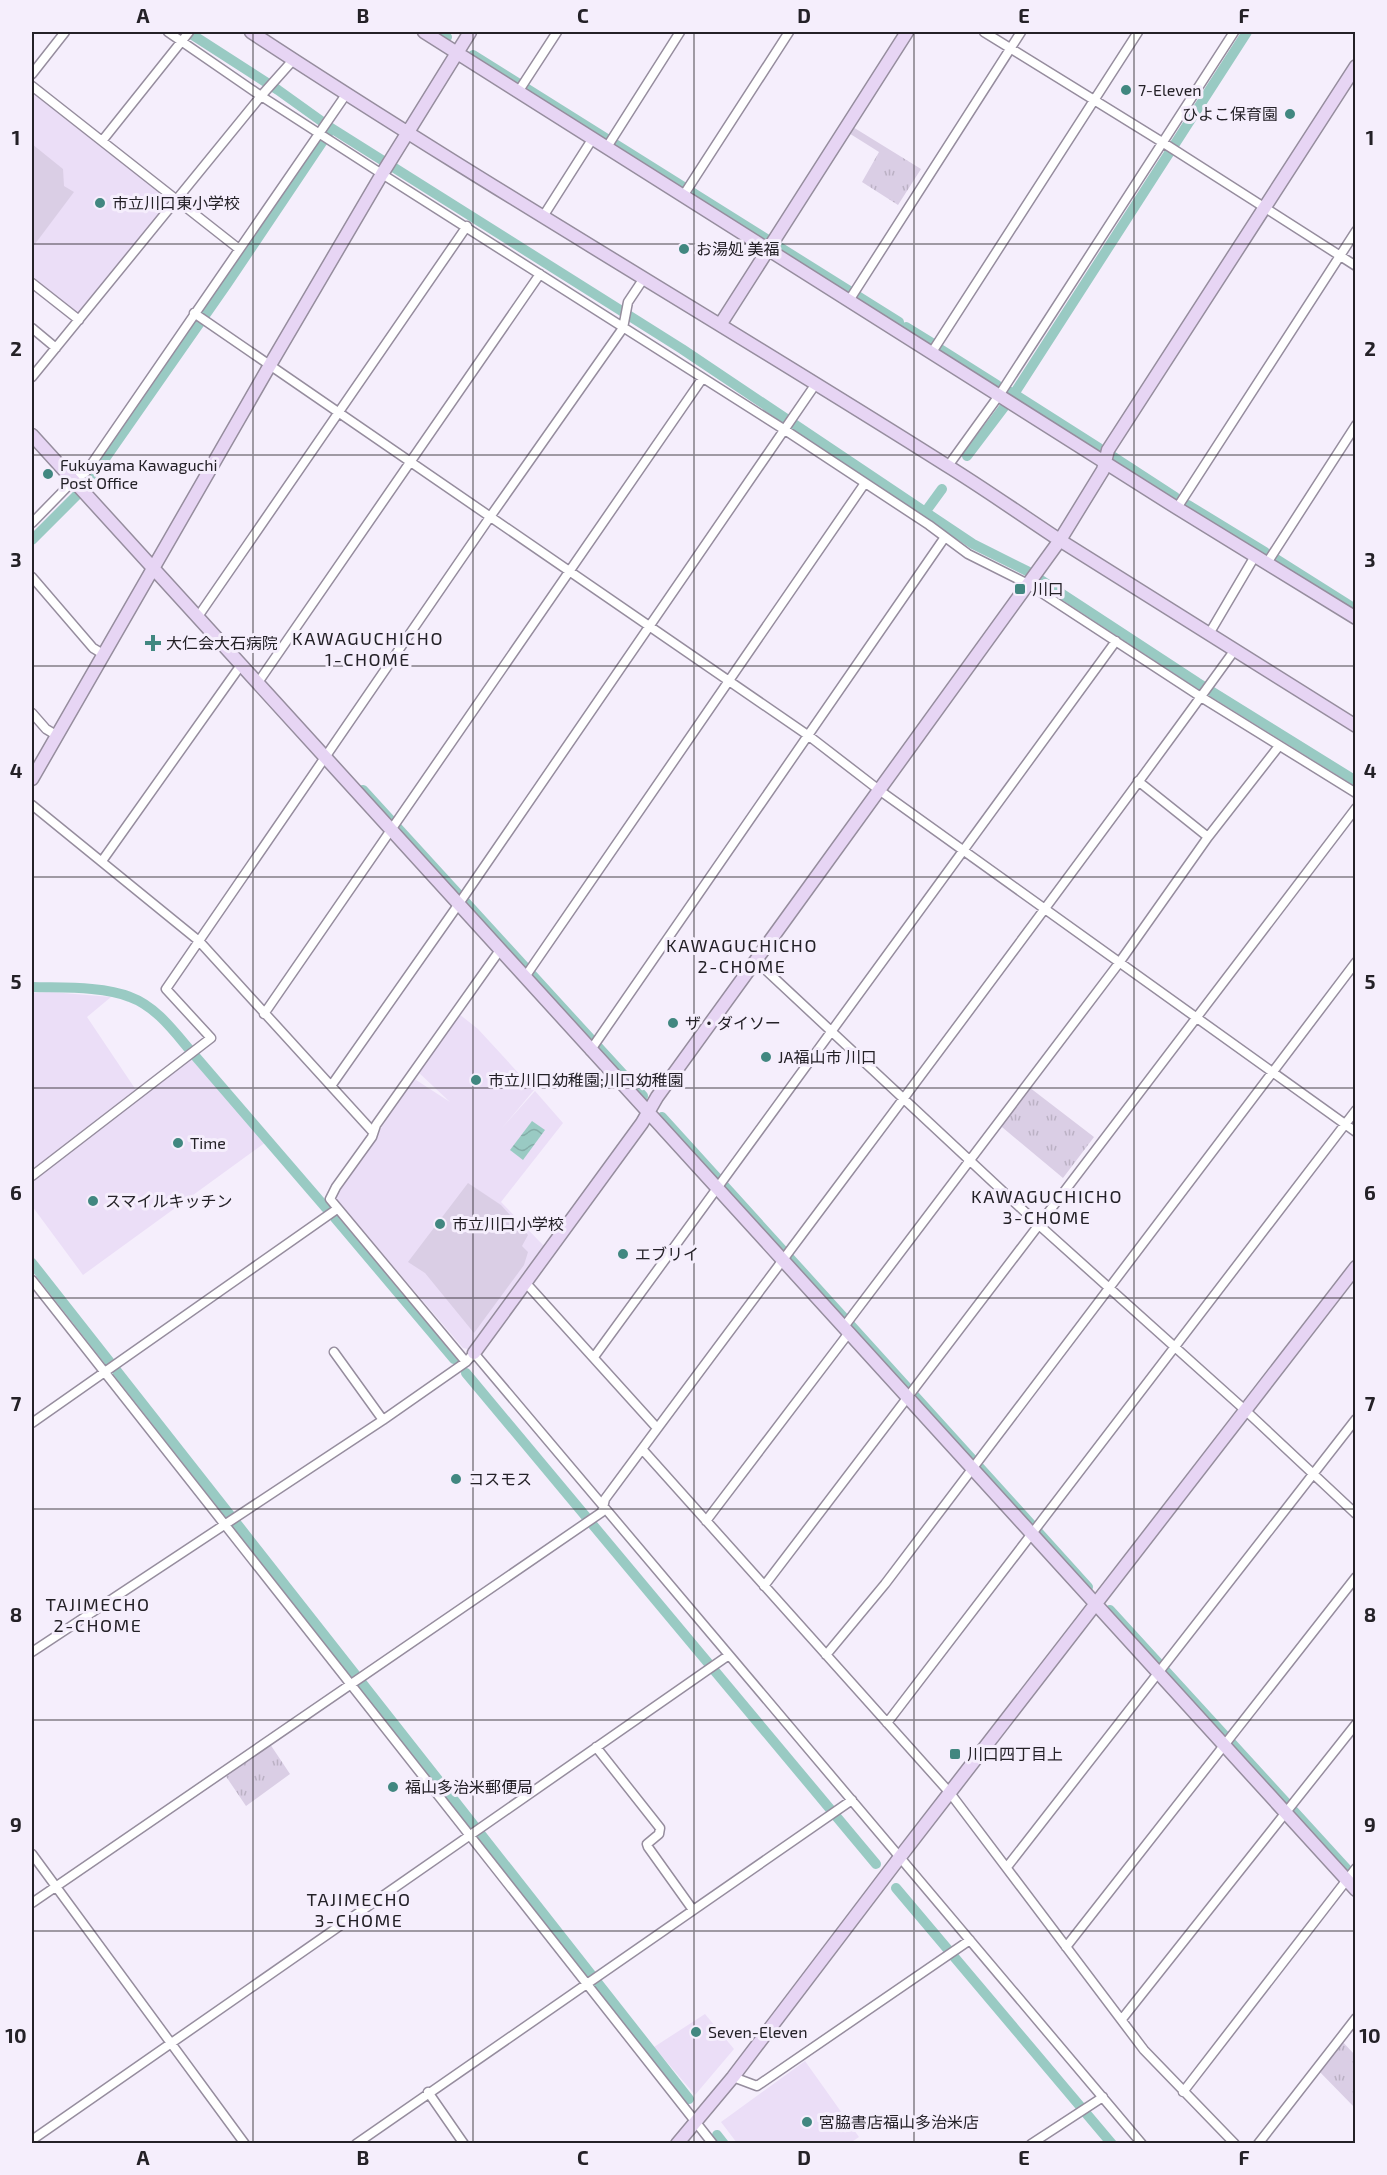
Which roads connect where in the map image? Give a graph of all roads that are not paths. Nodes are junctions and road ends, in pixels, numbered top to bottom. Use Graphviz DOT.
graph roads {
  1 [pos="65,32"];
  2 [pos="168,32"];
  3 [pos="189,32"];
  4 [pos="251,32"];
  5 [pos="424,32"];
  6 [pos="470,32"];
  7 [pos="557,32"];
  8 [pos="680,32"];
  9 [pos="789,32"];
  10 [pos="907,32"];
  11 [pos="984,32"];
  12 [pos="1021,32"];
  13 [pos="1138,32"];
  14 [pos="1234,32"];
  15 [pos="182,41"];
  16 [pos="1011,48"];
  17 [pos="456,52"];
  18 [pos="294,60"];
  19 [pos="1356,66"];
  20 [pos="32,74"];
  21 [pos="32,86"];
  22 [pos="518,92"];
  23 [pos="347,93"];
  24 [pos="261,96"];
  25 [pos="1094,100"];
  26 [pos="408,132"];
  27 [pos="323,134"];
  28 [pos="593,138"];
  29 [pos="102,141"];
  30 [pos="1165,144"];
  31 [pos="607,147"];
  32 [pos="383,173"];
  33 [pos="684,196"];
  34 [pos="177,200"];
  35 [pos="1264,208"];
  36 [pos="544,215"];
  37 [pos="467,226"];
  38 [pos="1356,231"];
  39 [pos="768,248"];
  40 [pos="239,249"];
  41 [pos="1339,256"];
  42 [pos="1356,266"];
  43 [pos="540,274"];
  44 [pos="644,278"];
  45 [pos="32,283"];
  46 [pos="850,299"];
  47 [pos="194,314"];
  48 [pos="79,320"];
  49 [pos="720,325"];
  50 [pos="32,328"];
  51 [pos="623,328"];
  52 [pos="56,348"];
  53 [pos="932,352"];
  54 [pos="270,365"];
  55 [pos="32,377"];
  56 [pos="702,379"];
  57 [pos="815,385"];
  58 [pos="1006,398"];
  59 [pos="339,412"];
  60 [pos="1356,425"];
  61 [pos="785,430"];
  62 [pos="32,435"];
  63 [pos="411,462"];
  64 [pos="1105,462"];
  65 [pos="948,466"];
  66 [pos="865,483"];
  67 [pos="77,486"];
  68 [pos="1177,508"];
  69 [pos="490,517"];
  70 [pos="32,524"];
  71 [pos="945,537"];
  72 [pos="1060,540"];
  73 [pos="1255,556"];
  74 [pos="1267,563"];
  75 [pos="153,570"];
  76 [pos="570,571"];
  77 [pos="32,577"];
  78 [pos="1034,577"];
  79 [pos="197,618"];
  80 [pos="1355,618"];
  81 [pos="650,626"];
  82 [pos="1209,634"];
  83 [pos="1116,641"];
  84 [pos="1234,651"];
  85 [pos="103,654"];
  86 [pos="241,665"];
  87 [pos="729,681"];
  88 [pos="257,684"];
  89 [pos="1201,697"];
  90 [pos="32,713"];
  91 [pos="1356,726"];
  92 [pos="56,735"];
  93 [pos="808,735"];
  94 [pos="1279,746"];
  95 [pos="324,758"];
  96 [pos="32,779"];
  97 [pos="1138,781"];
  98 [pos="879,789"];
  99 [pos="1356,793"];
  100 [pos="32,805"];
  101 [pos="1356,808"];
  102 [pos="391,831"];
  103 [pos="1208,837"];
  104 [pos="963,850"];
  105 [pos="102,861"];
  106 [pos="458,905"];
  107 [pos="1044,908"];
  108 [pos="198,940"];
  109 [pos="500,950"];
  110 [pos="756,961"];
  111 [pos="1356,962"];
  112 [pos="1119,963"];
  113 [pos="525,977"];
  114 [pos="264,1014"];
  115 [pos="1197,1018"];
  116 [pos="831,1032"];
  117 [pos="590,1050"];
  118 [pos="1272,1072"];
  119 [pos="331,1086"];
  120 [pos="904,1098"];
  121 [pos="1356,1110"];
  122 [pos="648,1114"];
  123 [pos="1345,1124"];
  124 [pos="373,1132"];
  125 [pos="1356,1132"];
  126 [pos="970,1161"];
  127 [pos="32,1176"];
  128 [pos="716,1188"];
  129 [pos="337,1209"];
  130 [pos="1039,1225"];
  131 [pos="782,1262"];
  132 [pos="1356,1266"];
  133 [pos="32,1280"];
  134 [pos="525,1282"];
  135 [pos="1110,1286"];
  136 [pos="845,1331"];
  137 [pos="1175,1347"];
  138 [pos="334,1352"];
  139 [pos="470,1357"];
  140 [pos="594,1357"];
  141 [pos="109,1368"];
  142 [pos="907,1398"];
  143 [pos="1245,1410"];
  144 [pos="1356,1419"];
  145 [pos="383,1420"];
  146 [pos="32,1423"];
  147 [pos="657,1428"];
  148 [pos="642,1449"];
  149 [pos="972,1470"];
  150 [pos="1313,1475"];
  151 [pos="604,1505"];
  152 [pos="1356,1514"];
  153 [pos="230,1521"];
  154 [pos="706,1521"];
  155 [pos="1031,1534"];
  156 [pos="1356,1577"];
  157 [pos="764,1586"];
  158 [pos="1094,1604"];
  159 [pos="32,1652"];
  160 [pos="729,1655"];
  161 [pos="826,1656"];
  162 [pos="1157,1674"];
  163 [pos="356,1680"];
  164 [pos="887,1723"];
  165 [pos="1356,1724"];
  166 [pos="1223,1746"];
  167 [pos="596,1747"];
  168 [pos="950,1793"];
  169 [pos="852,1800"];
  170 [pos="1285,1813"];
  171 [pos="475,1832"];
  172 [pos="32,1854"];
  173 [pos="900,1857"];
  174 [pos="1007,1868"];
  175 [pos="1356,1868"];
  176 [pos="1346,1880"];
  177 [pos="56,1886"];
  178 [pos="1356,1890"];
  179 [pos="32,1903"];
  180 [pos="693,1910"];
  181 [pos="970,1940"];
  182 [pos="1066,1947"];
  183 [pos="591,1979"];
  184 [pos="1356,2018"];
  185 [pos="1122,2019"];
  186 [pos="171,2042"];
  187 [pos="733,2077"];
  188 [pos="428,2092"];
  189 [pos="1183,2092"];
  190 [pos="1103,2097"];
  191 [pos="696,2122"];
  192 [pos="32,2140"];
  193 [pos="245,2144"];
  194 [pos="356,2144"];
  195 [pos="464,2144"];
  196 [pos="677,2144"];
  197 [pos="713,2144"];
  198 [pos="1031,2144"];
  199 [pos="1142,2144"];
  200 [pos="1235,2144"];
  201 [pos="1258,2144"];
  1 -- 20 [label="street"];
  2 -- 15 [label="street"];
  3 -- 15 [label="street"];
  4 -- 18 [label="street"];
  5 -- 17 [label="street"];
  6 -- 17 [label="street"];
  7 -- 22 [label="street"];
  8 -- 31 [label="street"];
  9 -- 33 [label="street"];
  10 -- 39 [label="street"];
  11 -- 16 [label="street"];
  12 -- 16 [label="street"];
  13 -- 25 [label="street"];
  14 -- 30 [label="street"];
  15 -- 24 [label="street"];
  15 -- 29 [label="street"];
  16 -- 25 [label="street"];
  16 -- 46 [label="street"];
  17 -- 22 [label="street"];
  17 -- 26 [label="street"];
  18 -- 23 [label="street"];
  18 -- 24 [label="street"];
  19 -- 35 [label="street"];
  21 -- 29 [label="street"];
  22 -- 28 [label="street"];
  23 -- 26 [label="street"];
  23 -- 27 [label="street"];
  24 -- 27 [label="street"];
  24 -- 34 [label="street"];
  25 -- 30 [label="street"];
  25 -- 53 [label="street"];
  26 -- 32 [label="street"];
  26 -- 36 [label="street"];
  27 -- 32 [label="street"];
  27 -- 40 [label="street"];
  28 -- 31 [label="street"];
  28 -- 36 [label="street"];
  29 -- 34 [label="street"];
  30 -- 35 [label="street"];
  30 -- 58 [label="street"];
  31 -- 33 [label="street"];
  32 -- 37 [label="street"];
  32 -- 54 [label="street"];
  33 -- 39 [label="street"];
  34 -- 40 [label="street"];
  34 -- 48 [label="street"];
  35 -- 41 [label="street"];
  35 -- 64 [label="street"];
  36 -- 44 [label="street"];
  37 -- 43 [label="street"];
  37 -- 59 [label="street"];
  38 -- 41 [label="street"];
  39 -- 46 [label="street"];
  39 -- 49 [label="street"];
  40 -- 47 [label="street"];
  41 -- 42 [label="street"];
  41 -- 68 [label="street"];
  43 -- 51 [label="street"];
  43 -- 63 [label="street"];
  44 -- 49 [label="street"];
  44 -- 51 [label="street"];
  45 -- 48 [label="street"];
  46 -- 53 [label="street"];
  47 -- 54 [label="street"];
  47 -- 67 [label="street"];
  48 -- 52 [label="street"];
  49 -- 57 [label="street"];
  50 -- 52 [label="street"];
  51 -- 56 [label="street"];
  51 -- 69 [label="street"];
  52 -- 55 [label="street"];
  53 -- 58 [label="street"];
  54 -- 59 [label="street"];
  54 -- 75 [label="street"];
  56 -- 61 [label="street"];
  56 -- 76 [label="street"];
  57 -- 61 [label="street"];
  57 -- 65 [label="street"];
  58 -- 64 [label="street"];
  58 -- 65 [label="street"];
  59 -- 63 [label="street"];
  59 -- 79 [label="street"];
  60 -- 74 [label="street"];
  61 -- 66 [label="street"];
  61 -- 81 [label="street"];
  62 -- 67 [label="street"];
  63 -- 69 [label="street"];
  63 -- 88 [label="street"];
  64 -- 68 [label="street"];
  64 -- 72 [label="street"];
  65 -- 72 [label="street"];
  66 -- 71 [label="street"];
  66 -- 87 [label="street"];
  67 -- 70 [label="street"];
  67 -- 75 [label="street"];
  68 -- 73 [label="street"];
  69 -- 76 [label="street"];
  69 -- 95 [label="street"];
  71 -- 78 [label="street"];
  71 -- 93 [label="street"];
  72 -- 78 [label="street"];
  72 -- 82 [label="street"];
  73 -- 74 [label="street"];
  73 -- 82 [label="street"];
  74 -- 80 [label="street"];
  75 -- 79 [label="street"];
  75 -- 85 [label="street"];
  76 -- 81 [label="street"];
  76 -- 102 [label="street"];
  77 -- 85 [label="street"];
  78 -- 83 [label="street"];
  78 -- 98 [label="street"];
  79 -- 86 [label="street"];
  81 -- 87 [label="street"];
  81 -- 106 [label="street"];
  82 -- 84 [label="street"];
  83 -- 89 [label="street"];
  83 -- 104 [label="street"];
  84 -- 89 [label="street"];
  84 -- 91 [label="street"];
  85 -- 92 [label="street"];
  86 -- 88 [label="street"];
  86 -- 105 [label="street"];
  87 -- 93 [label="street"];
  87 -- 113 [label="street"];
  88 -- 95 [label="street"];
  89 -- 94 [label="street"];
  89 -- 97 [label="street"];
  90 -- 92 [label="street"];
  92 -- 96 [label="street"];
  93 -- 98 [label="street"];
  93 -- 117 [label="street"];
  94 -- 99 [label="street"];
  94 -- 103 [label="street"];
  95 -- 102 [label="street"];
  95 -- 108 [label="street"];
  97 -- 103 [label="street"];
  97 -- 107 [label="street"];
  98 -- 104 [label="street"];
  98 -- 110 [label="street"];
  100 -- 105 [label="street"];
  101 -- 115 [label="street"];
  102 -- 106 [label="street"];
  102 -- 114 [label="street"];
  103 -- 112 [label="street"];
  104 -- 107 [label="street"];
  104 -- 116 [label="street"];
  105 -- 108 [label="street"];
  106 -- 109 [label="street"];
  106 -- 119 [label="street"];
  107 -- 112 [label="street"];
  107 -- 120 [label="street"];
  108 -- 114 [label="street"];
  108 -- 127 [label="street"];
  109 -- 113 [label="street"];
  109 -- 124 [label="street"];
  110 -- 116 [label="street"];
  110 -- 122 [label="street"];
  111 -- 118 [label="street"];
  112 -- 115 [label="street"];
  112 -- 126 [label="street"];
  113 -- 117 [label="street"];
  114 -- 119 [label="street"];
  115 -- 118 [label="street"];
  115 -- 130 [label="street"];
  116 -- 120 [label="street"];
  116 -- 128 [label="street"];
  117 -- 122 [label="street"];
  118 -- 123 [label="street"];
  118 -- 135 [label="street"];
  119 -- 124 [label="street"];
  120 -- 126 [label="street"];
  120 -- 131 [label="street"];
  121 -- 123 [label="street"];
  122 -- 128 [label="street"];
  122 -- 134 [label="street"];
  123 -- 125 [label="street"];
  123 -- 137 [label="street"];
  124 -- 129 [label="street"];
  126 -- 130 [label="street"];
  126 -- 136 [label="street"];
  128 -- 131 [label="street"];
  128 -- 140 [label="street"];
  129 -- 139 [label="street"];
  129 -- 141 [label="street"];
  130 -- 135 [label="street"];
  130 -- 142 [label="street"];
  131 -- 136 [label="street"];
  131 -- 147 [label="street"];
  132 -- 143 [label="street"];
  133 -- 141 [label="street"];
  134 -- 139 [label="street"];
  134 -- 140 [label="street"];
  135 -- 137 [label="street"];
  135 -- 149 [label="street"];
  136 -- 142 [label="street"];
  136 -- 154 [label="street"];
  137 -- 143 [label="street"];
  137 -- 155 [label="street"];
  138 -- 145 [label="street"];
  139 -- 145 [label="street"];
  139 -- 151 [label="street"];
  140 -- 147 [label="street"];
  141 -- 146 [label="street"];
  141 -- 153 [label="street"];
  142 -- 149 [label="street"];
  142 -- 157 [label="street"];
  143 -- 150 [label="street"];
  143 -- 158 [label="street"];
  144 -- 150 [label="street"];
  145 -- 153 [label="street"];
  147 -- 148 [label="street"];
  148 -- 151 [label="street"];
  148 -- 154 [label="street"];
  149 -- 155 [label="street"];
  149 -- 161 [label="street"];
  150 -- 152 [label="street"];
  150 -- 162 [label="street"];
  151 -- 160 [label="street"];
  151 -- 163 [label="street"];
  153 -- 159 [label="street"];
  153 -- 163 [label="street"];
  154 -- 157 [label="street"];
  155 -- 158 [label="street"];
  155 -- 164 [label="street"];
  156 -- 166 [label="street"];
  157 -- 161 [label="street"];
  158 -- 162 [label="street"];
  158 -- 168 [label="street"];
  160 -- 167 [label="street"];
  160 -- 169 [label="street"];
  161 -- 164 [label="street"];
  162 -- 166 [label="street"];
  162 -- 174 [label="street"];
  163 -- 171 [label="street"];
  163 -- 177 [label="street"];
  164 -- 168 [label="street"];
  165 -- 170 [label="street"];
  166 -- 170 [label="street"];
  166 -- 182 [label="street"];
  167 -- 171 [label="street"];
  167 -- 180 [label="street"];
  168 -- 173 [label="street"];
  168 -- 174 [label="street"];
  169 -- 173 [label="street"];
  169 -- 180 [label="street"];
  170 -- 176 [label="street"];
  170 -- 185 [label="street"];
  171 -- 183 [label="street"];
  171 -- 186 [label="street"];
  172 -- 177 [label="street"];
  173 -- 181 [label="street"];
  173 -- 187 [label="street"];
  174 -- 182 [label="street"];
  175 -- 176 [label="street"];
  176 -- 178 [label="street"];
  176 -- 189 [label="street"];
  177 -- 179 [label="street"];
  177 -- 186 [label="street"];
  180 -- 183 [label="street"];
  181 -- 187 [label="street"];
  181 -- 190 [label="street"];
  182 -- 185 [label="street"];
  183 -- 188 [label="street"];
  183 -- 191 [label="street"];
  184 -- 201 [label="street"];
  185 -- 189 [label="street"];
  186 -- 192 [label="street"];
  186 -- 193 [label="street"];
  187 -- 191 [label="street"];
  188 -- 194 [label="street"];
  188 -- 195 [label="street"];
  189 -- 200 [label="street"];
  190 -- 198 [label="street"];
  190 -- 199 [label="street"];
  191 -- 196 [label="street"];
  191 -- 197 [label="street"];
}
